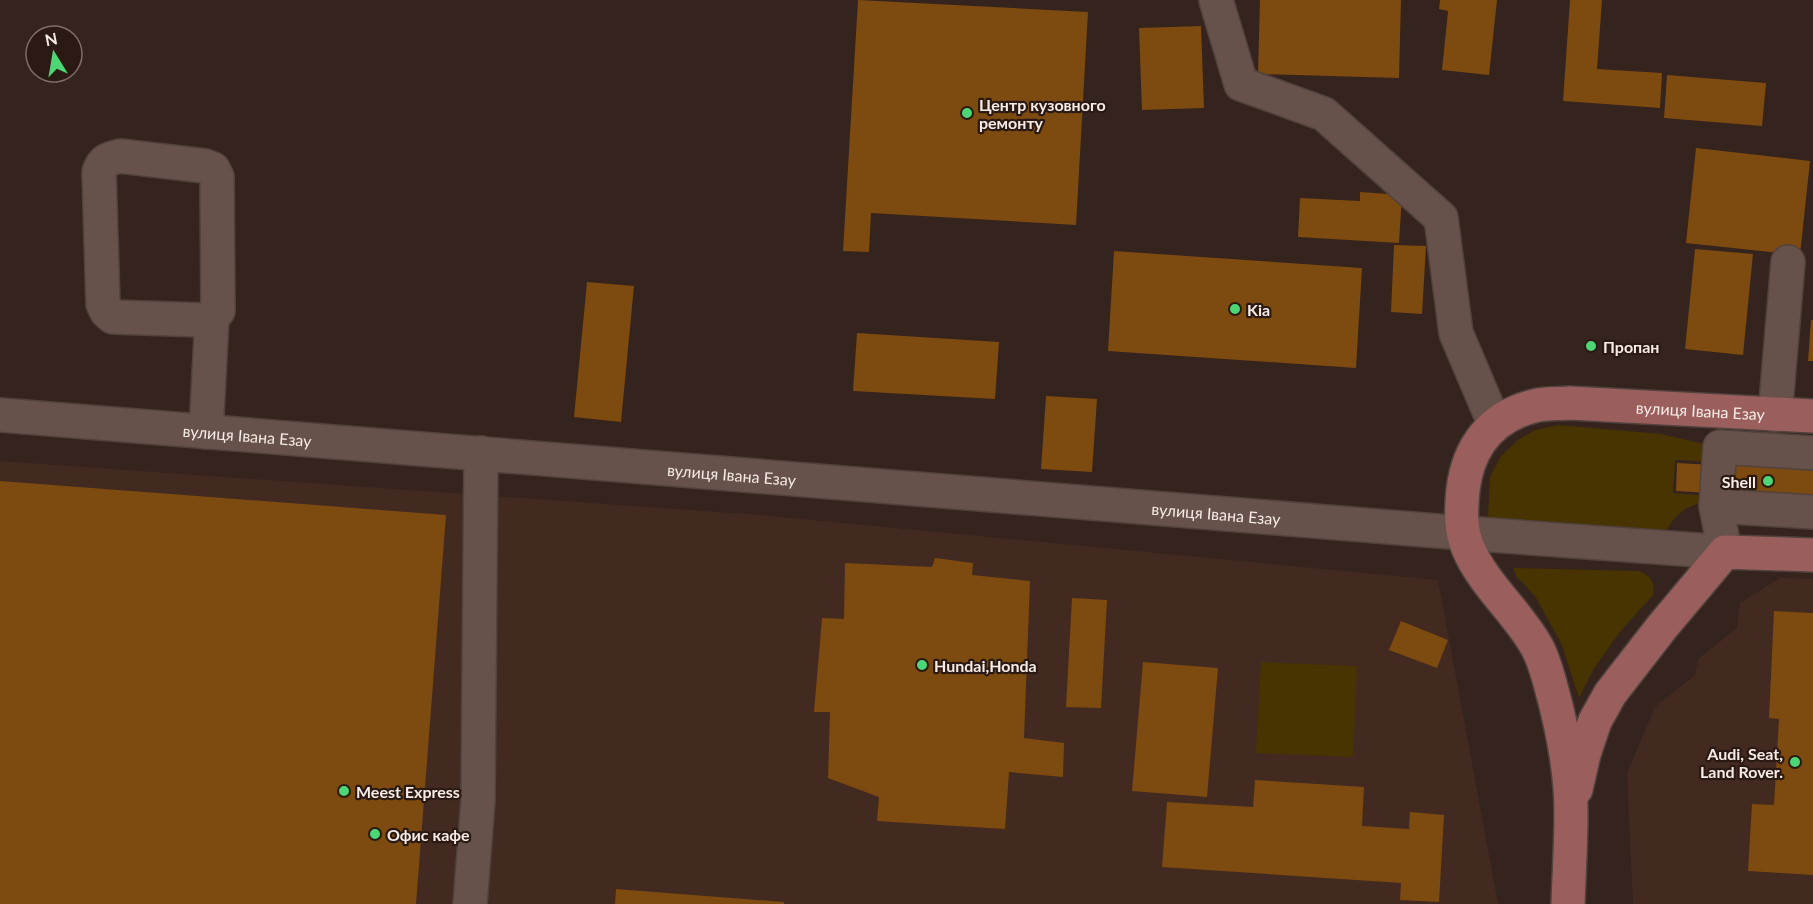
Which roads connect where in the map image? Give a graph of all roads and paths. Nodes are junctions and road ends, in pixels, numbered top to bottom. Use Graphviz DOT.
graph roads {
  1 [pos="1216,0"];
  2 [pos="1788,262"];
  3 [pos="212,317"];
  4 [pos="1698,411"];
  5 [pos="1775,414"];
  6 [pos="0,415"];
  7 [pos="1813,416"];
  8 [pos="1495,425"];
  9 [pos="207,432"];
  10 [pos="1720,447"];
  11 [pos="481,453"];
  12 [pos="1813,453"];
  13 [pos="1716,506"];
  14 [pos="1813,512"];
  15 [pos="1463,533"];
  16 [pos="1808,548"];
  17 [pos="1725,552"];
  18 [pos="1571,811"];
  19 [pos="470,904"];
  20 [pos="1568,904"];
  1 -- 8 [label="street"];
  2 -- 5 [label="street"];
  3 -- 3 [label="street"];
  3 -- 9 [label="street"];
  4 -- 5 [label="main road, вулиця Івана Езау"];
  4 -- 8 [label="main road, вулиця Івана Езау"];
  4 -- 10 [label="street"];
  5 -- 7 [label="main road, вулиця Івана Езау"];
  6 -- 9 [label="street, вулиця Івана Езау"];
  8 -- 15 [label="main road, вулиця Івана Езау"];
  9 -- 11 [label="street, вулиця Івана Езау"];
  10 -- 12 [label="street"];
  10 -- 13 [label="street"];
  11 -- 15 [label="street, вулиця Івана Езау"];
  11 -- 19 [label="street"];
  13 -- 14 [label="street"];
  13 -- 17 [label="street"];
  15 -- 17 [label="street, вулиця Івана Езау"];
  15 -- 18 [label="main road, вулиця Івана Езау"];
  16 -- 17 [label="main road, вулиця Івана Езау"];
  17 -- 18 [label="main road"];
  18 -- 20 [label="main road"];
}
